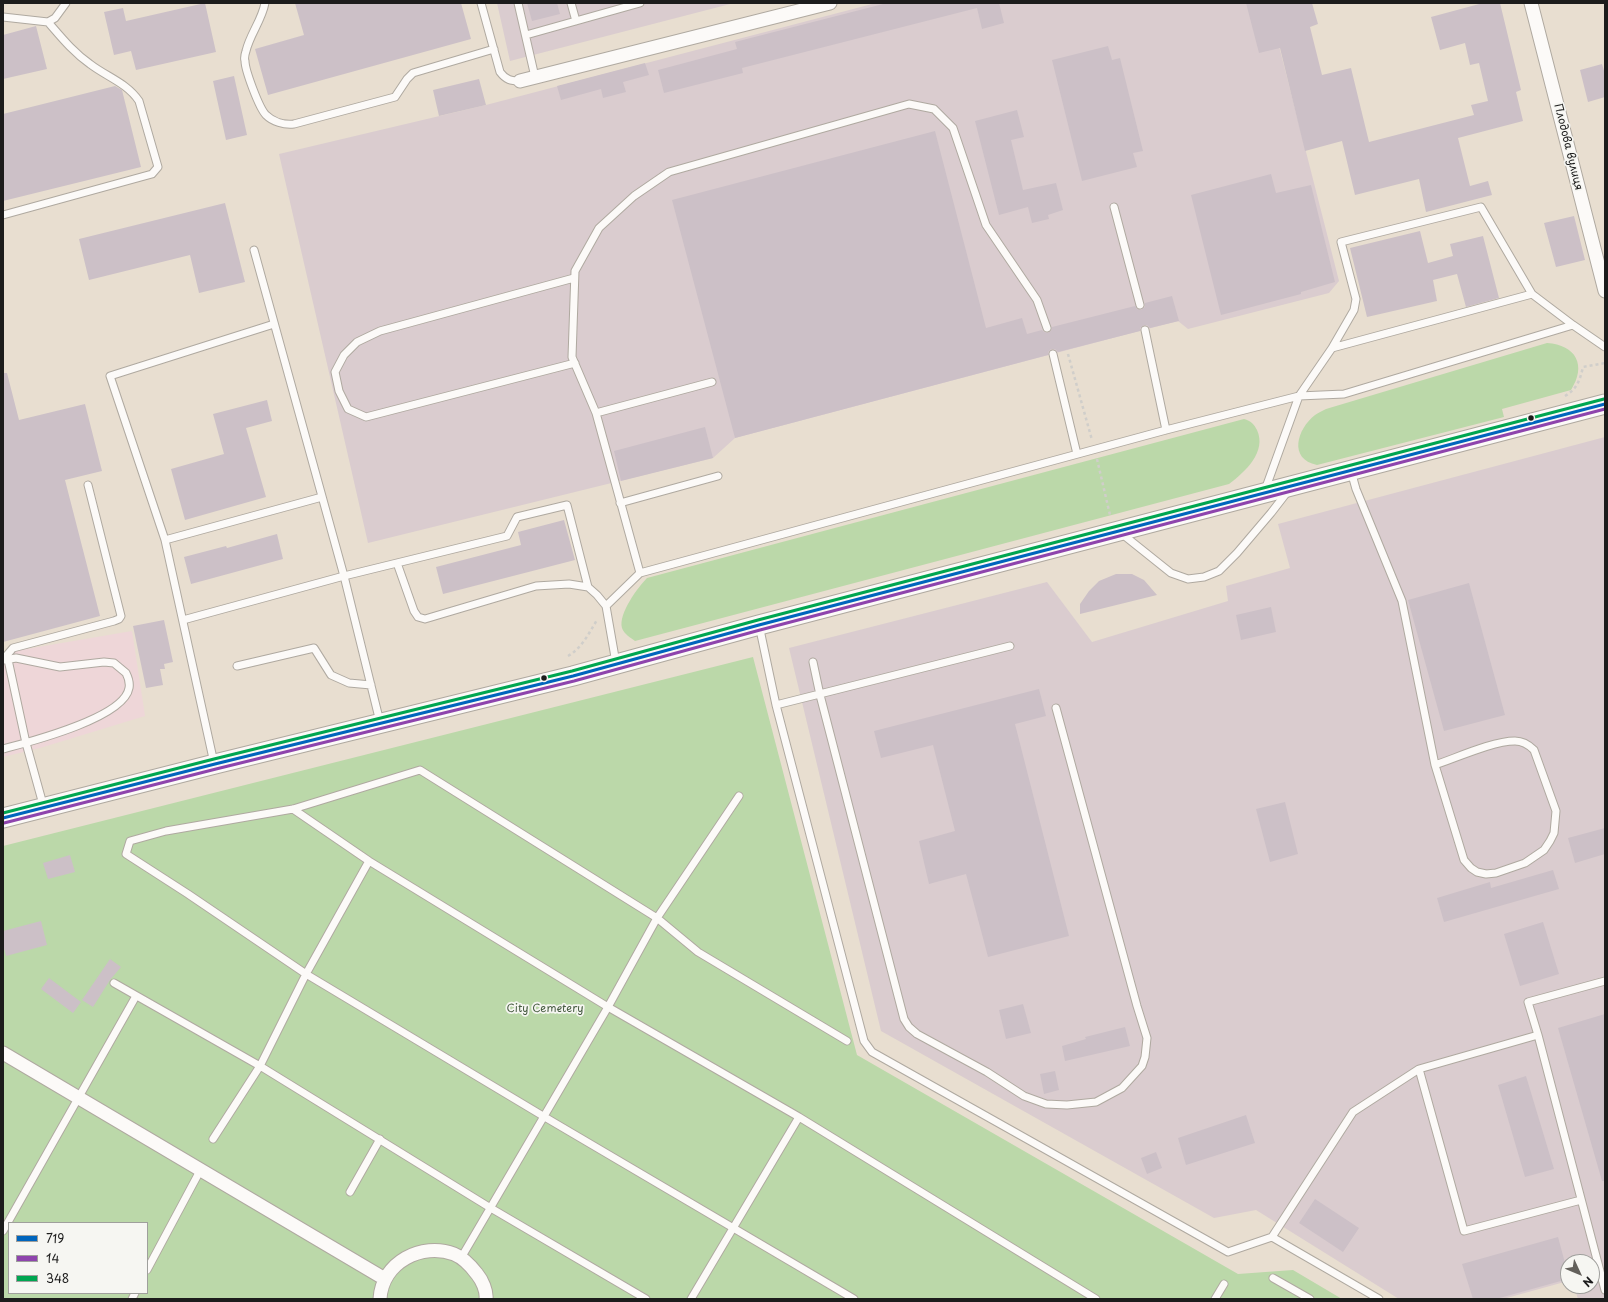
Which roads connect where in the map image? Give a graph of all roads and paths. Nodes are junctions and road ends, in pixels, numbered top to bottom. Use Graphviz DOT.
graph roads {
  1 [pos="66,3"];
  2 [pos="265,3"];
  3 [pos="481,3"];
  4 [pos="518,3"];
  5 [pos="571,3"];
  6 [pos="640,3"];
  7 [pos="830,3"];
  8 [pos="1531,3"];
  9 [pos="620,6"];
  10 [pos="3,17"];
  11 [pos="576,21"];
  12 [pos="48,22"];
  13 [pos="526,35"];
  14 [pos="494,49"];
  15 [pos="535,77"];
  16 [pos="520,81"];
  17 [pos="1114,207"];
  18 [pos="3,215"];
  19 [pos="254,250"];
  20 [pos="574,278"];
  21 [pos="1605,291"];
  22 [pos="1532,294"];
  23 [pos="1140,305"];
  24 [pos="274,324"];
  25 [pos="1573,326"];
  26 [pos="1046,328"];
  27 [pos="1145,330"];
  28 [pos="1605,347"];
  29 [pos="1332,348"];
  30 [pos="1053,354"];
  31 [pos="1068,354"];
  32 [pos="574,363"];
  33 [pos="1605,363"];
  34 [pos="712,382"];
  35 [pos="1299,396"];
  36 [pos="1564,396"];
  37 [pos="1605,404"];
  38 [pos="596,414"];
  39 [pos="1166,430"];
  40 [pos="1095,449"];
  41 [pos="1077,454"];
  42 [pos="1351,471"];
  43 [pos="718,476"];
  44 [pos="88,485"];
  45 [pos="1291,486"];
  46 [pos="1264,494"];
  47 [pos="322,497"];
  48 [pos="620,503"];
  49 [pos="1110,515"];
  50 [pos="1120,532"];
  51 [pos="166,540"];
  52 [pos="397,563"];
  53 [pos="640,573"];
  54 [pos="344,576"];
  55 [pos="588,587"];
  56 [pos="606,606"];
  57 [pos="183,620"];
  58 [pos="759,625"];
  59 [pos="1010,646"];
  60 [pos="568,656"];
  61 [pos="5,660"];
  62 [pos="813,662"];
  63 [pos="616,664"];
  64 [pos="237,666"];
  65 [pos="371,685"];
  66 [pos="820,694"];
  67 [pos="776,705"];
  68 [pos="1056,708"];
  69 [pos="380,724"];
  70 [pos="26,743"];
  71 [pos="3,749"];
  72 [pos="215,764"];
  73 [pos="1434,766"];
  74 [pos="739,796"];
  75 [pos="44,808"];
  76 [pos="293,809"];
  77 [pos="3,818"];
  78 [pos="370,862"];
  79 [pos="657,918"];
  80 [pos="306,974"];
  81 [pos="1605,981"];
  82 [pos="114,983"];
  83 [pos="136,996"];
  84 [pos="608,1007"];
  85 [pos="1538,1035"];
  86 [pos="847,1041"];
  87 [pos="3,1053"];
  88 [pos="260,1066"];
  89 [pos="1418,1069"];
  90 [pos="79,1097"];
  91 [pos="543,1116"];
  92 [pos="799,1117"];
  93 [pos="213,1139"];
  94 [pos="380,1140"];
  95 [pos="201,1169"];
  96 [pos="350,1192"];
  97 [pos="1581,1200"];
  98 [pos="489,1207"];
  99 [pos="8,1222"];
  100 [pos="8,1222"];
  101 [pos="734,1228"];
  102 [pos="3,1231"];
  103 [pos="1272,1237"];
  104 [pos="460,1258"];
  105 [pos="148,1268"];
  106 [pos="1273,1278"];
  107 [pos="385,1279"];
  108 [pos="1224,1284"];
  109 [pos="1605,1290"];
  110 [pos="380,1299"];
  111 [pos="486,1299"];
  112 [pos="646,1299"];
  113 [pos="690,1299"];
  114 [pos="854,1299"];
  115 [pos="1096,1299"];
  116 [pos="1214,1299"];
  117 [pos="1310,1299"];
  118 [pos="1379,1299"];
  1 -- 12 [label="lane"];
  2 -- 14 [label="lane"];
  3 -- 14 [label="lane"];
  4 -- 13 [label="lane"];
  5 -- 11 [label="lane"];
  6 -- 9 [label="lane"];
  7 -- 15 [label="street"];
  8 -- 21 [label="street, Плодова вулиця"];
  9 -- 11 [label="lane"];
  10 -- 12 [label="lane"];
  11 -- 13 [label="lane"];
  12 -- 18 [label="lane"];
  13 -- 15 [label="lane"];
  14 -- 16 [label="lane"];
  15 -- 16 [label="street"];
  17 -- 23 [label="lane"];
  19 -- 24 [label="lane"];
  20 -- 26 [label="lane"];
  20 -- 32 [label="lane"];
  20 -- 32 [label="lane"];
  22 -- 25 [label="lane"];
  22 -- 29 [label="lane"];
  22 -- 29 [label="lane"];
  24 -- 47 [label="lane"];
  24 -- 51 [label="lane"];
  25 -- 28 [label="lane"];
  25 -- 35 [label="lane"];
  27 -- 39 [label="lane"];
  29 -- 35 [label="lane"];
  30 -- 41 [label="lane"];
  31 -- 40 [label="path"];
  32 -- 38 [label="lane"];
  33 -- 36 [label="path"];
  34 -- 38 [label="lane"];
  35 -- 39 [label="lane"];
  35 -- 46 [label="lane"];
  37 -- 42 [label="main road"];
  38 -- 48 [label="lane"];
  39 -- 40 [label="lane"];
  40 -- 41 [label="lane"];
  40 -- 49 [label="path"];
  41 -- 53 [label="lane"];
  42 -- 45 [label="main road"];
  42 -- 73 [label="lane"];
  43 -- 48 [label="lane"];
  44 -- 61 [label="lane"];
  45 -- 46 [label="main road"];
  45 -- 50 [label="lane"];
  46 -- 50 [label="main road"];
  47 -- 51 [label="lane"];
  47 -- 54 [label="lane"];
  48 -- 53 [label="lane"];
  50 -- 58 [label="main road"];
  51 -- 57 [label="lane"];
  52 -- 54 [label="lane"];
  52 -- 55 [label="lane"];
  52 -- 55 [label="lane"];
  53 -- 56 [label="lane"];
  54 -- 57 [label="lane"];
  54 -- 65 [label="lane"];
  55 -- 56 [label="lane"];
  56 -- 60 [label="path"];
  56 -- 63 [label="lane"];
  57 -- 72 [label="lane"];
  58 -- 63 [label="main road"];
  58 -- 67 [label="lane"];
  59 -- 66 [label="lane"];
  61 -- 70 [label="lane"];
  61 -- 70 [label="lane"];
  62 -- 66 [label="lane"];
  63 -- 69 [label="main road"];
  64 -- 65 [label="lane"];
  65 -- 69 [label="lane"];
  66 -- 67 [label="lane"];
  66 -- 68 [label="lane"];
  67 -- 103 [label="lane"];
  69 -- 72 [label="main road"];
  70 -- 71 [label="lane"];
  70 -- 75 [label="lane"];
  72 -- 75 [label="main road"];
  73 -- 73 [label="lane"];
  74 -- 79 [label="lane"];
  75 -- 77 [label="main road"];
  76 -- 78 [label="lane"];
  76 -- 79 [label="lane"];
  76 -- 80 [label="lane"];
  78 -- 80 [label="lane"];
  78 -- 84 [label="lane"];
  79 -- 84 [label="lane"];
  79 -- 86 [label="lane"];
  80 -- 88 [label="lane"];
  80 -- 91 [label="lane"];
  81 -- 85 [label="lane"];
  82 -- 83 [label="lane"];
  83 -- 88 [label="lane"];
  83 -- 90 [label="lane"];
  84 -- 91 [label="lane"];
  84 -- 92 [label="lane"];
  85 -- 89 [label="lane"];
  85 -- 97 [label="lane"];
  87 -- 90 [label="street"];
  88 -- 93 [label="lane"];
  88 -- 94 [label="lane"];
  89 -- 97 [label="lane"];
  89 -- 103 [label="lane"];
  90 -- 95 [label="street"];
  90 -- 99 [label="lane"];
  91 -- 98 [label="lane"];
  91 -- 101 [label="lane"];
  92 -- 101 [label="lane"];
  92 -- 115 [label="lane"];
  94 -- 96 [label="lane"];
  94 -- 98 [label="lane"];
  95 -- 105 [label="lane"];
  95 -- 107 [label="street"];
  97 -- 109 [label="lane"];
  98 -- 104 [label="lane"];
  98 -- 112 [label="lane"];
  100 -- 102 [label="lane"];
  101 -- 113 [label="lane"];
  101 -- 114 [label="lane"];
  103 -- 118 [label="lane"];
  104 -- 107 [label="street"];
  104 -- 111 [label="street"];
  106 -- 117 [label="lane"];
  107 -- 110 [label="street"];
  108 -- 116 [label="lane"];
}
